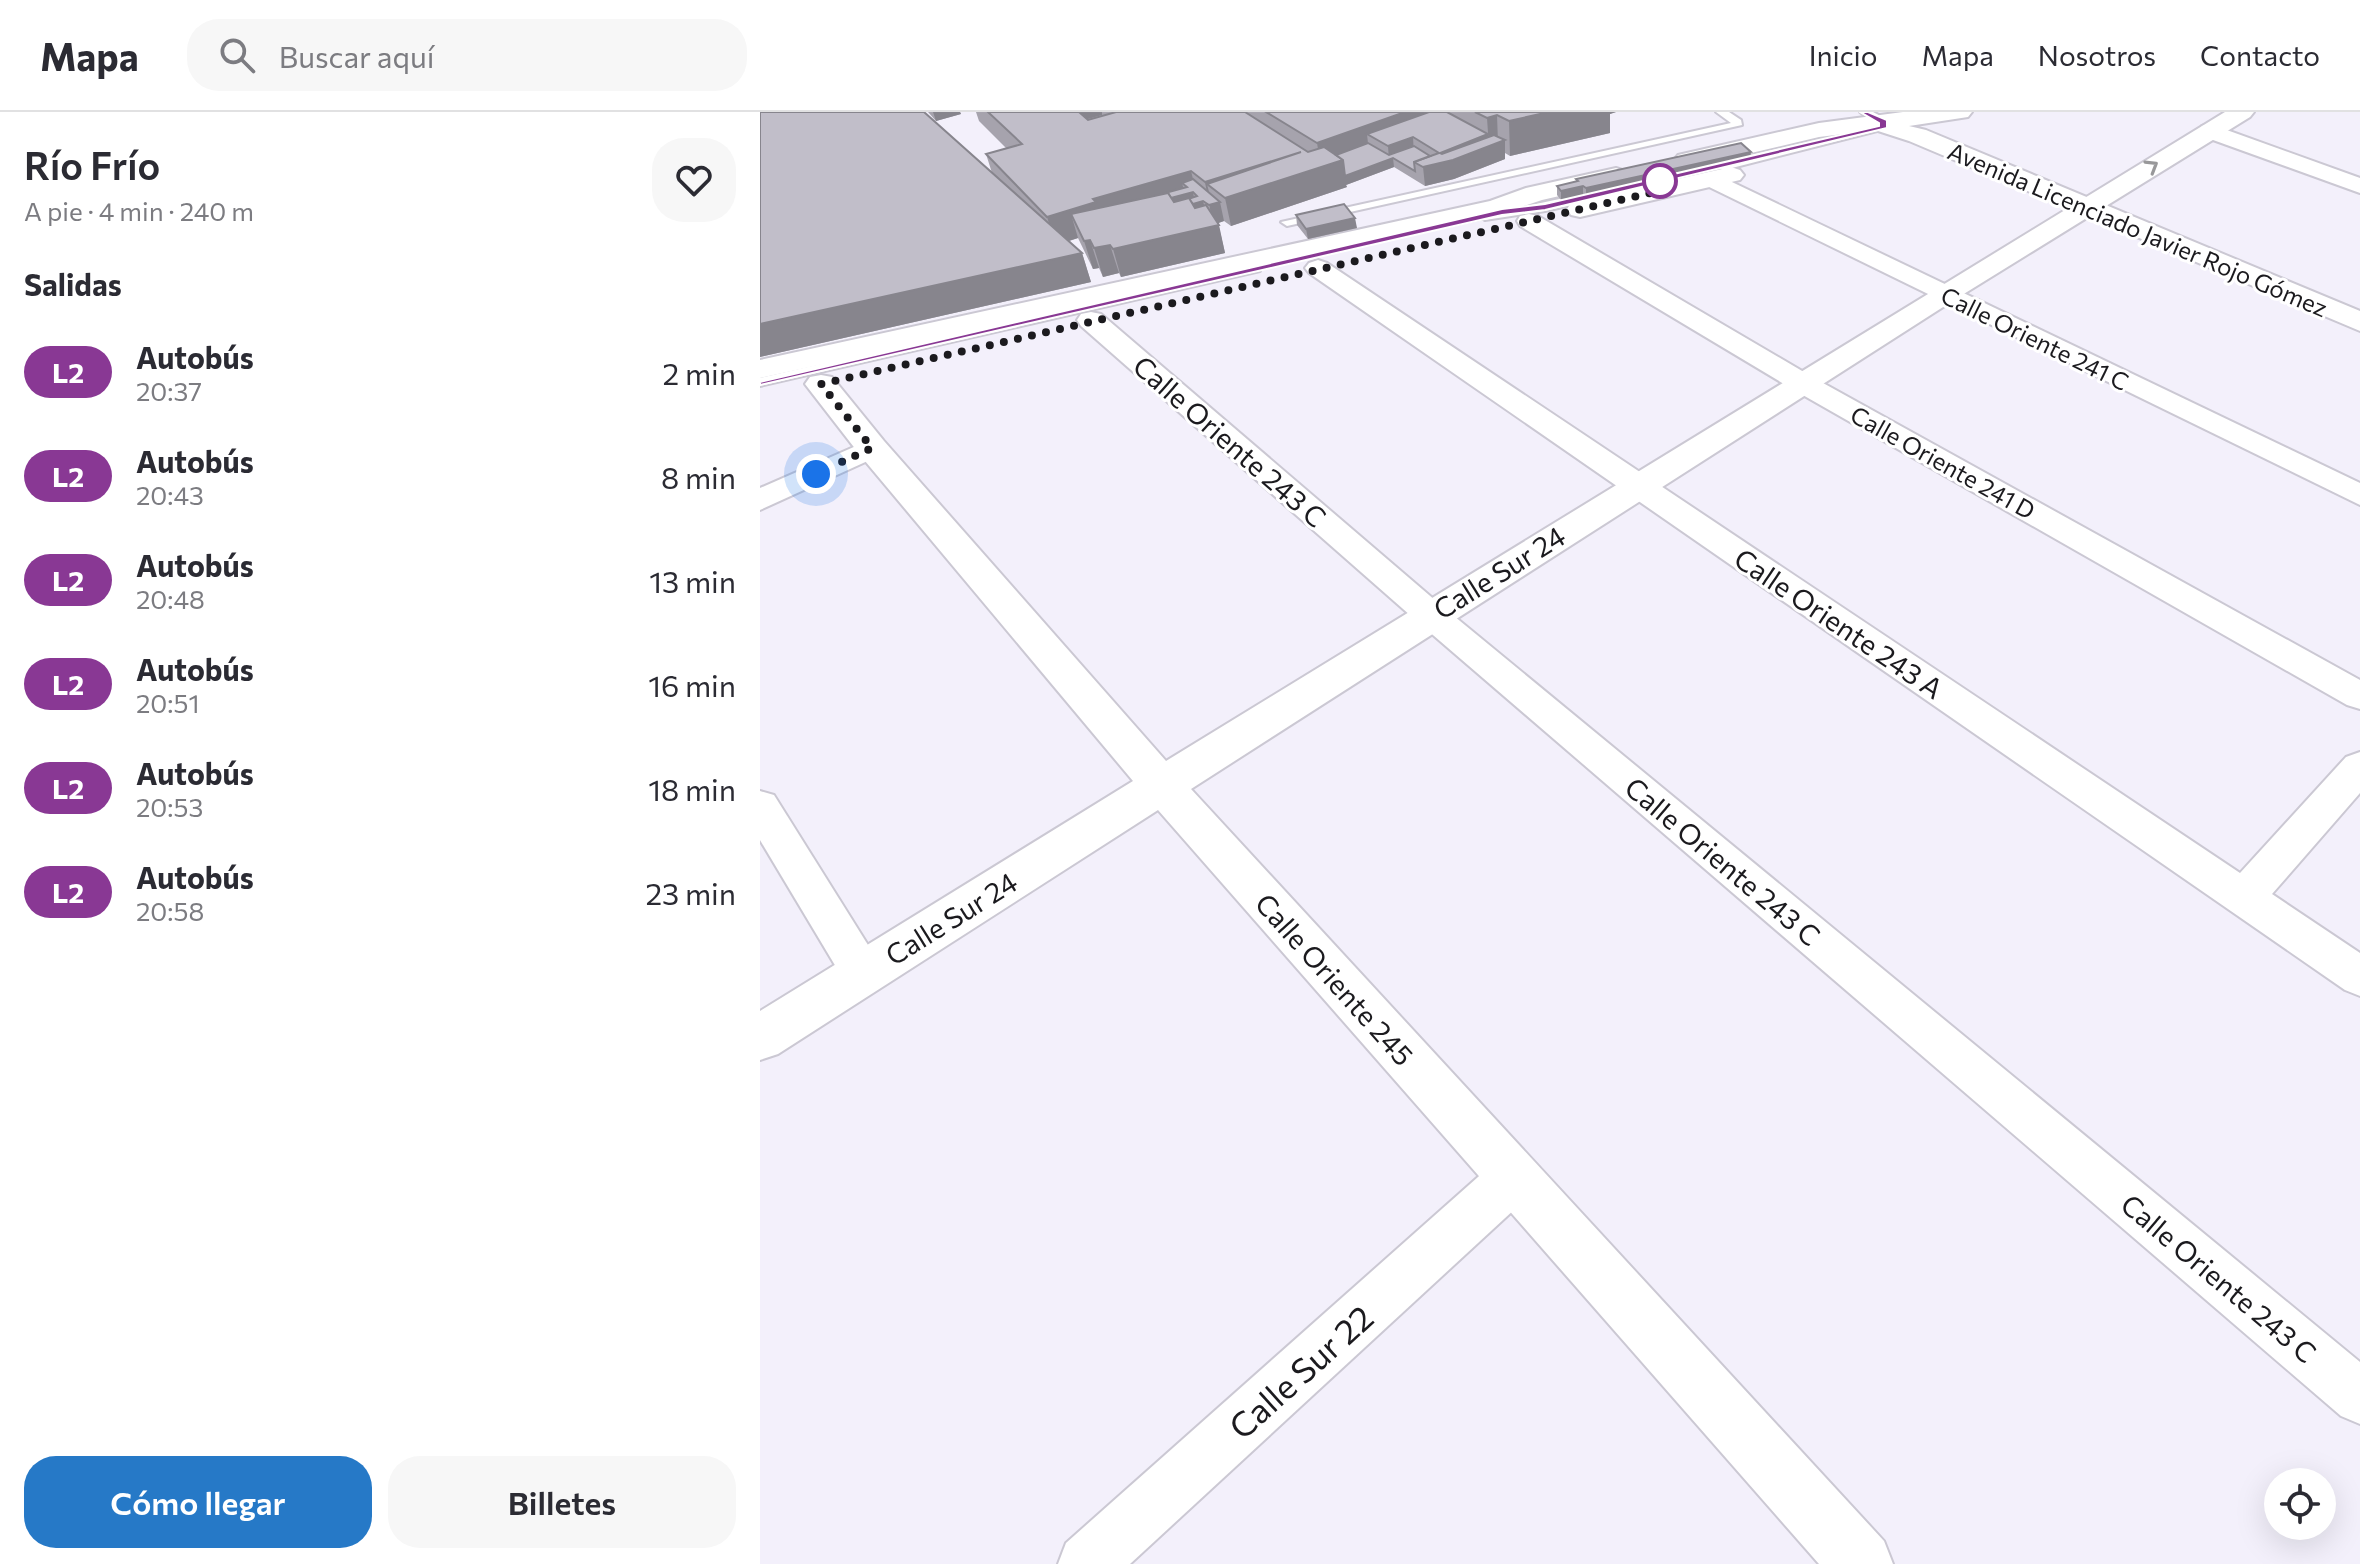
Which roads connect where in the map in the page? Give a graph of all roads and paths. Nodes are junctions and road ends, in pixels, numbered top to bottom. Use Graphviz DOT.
graph roads {
  1 [pos="1721,112"];
  2 [pos="1839,112"];
  3 [pos="2242,112"];
  4 [pos="1952,114"];
  5 [pos="1886,122"];
  6 [pos="2210,131"];
  7 [pos="1711,179"];
  8 [pos="2360,186"];
  9 [pos="2085,207"];
  10 [pos="1529,221"];
  11 [pos="1287,222"];
  12 [pos="1318,268"];
  13 [pos="1944,294"];
  14 [pos="1091,320"];
  15 [pos="2360,322"];
  16 [pos="760,369"];
  17 [pos="760,382"];
  18 [pos="821,384"];
  19 [pos="1804,384"];
  20 [pos="760,398"];
  21 [pos="872,448"];
  22 [pos="1637,486"];
  23 [pos="2360,495"];
  24 [pos="760,500"];
  25 [pos="1431,615"];
  26 [pos="2360,696"];
  27 [pos="2360,767"];
  28 [pos="1161,785"];
  29 [pos="760,806"];
  30 [pos="2243,898"];
  31 [pos="863,974"];
  32 [pos="2360,977"];
  33 [pos="760,1038"];
  34 [pos="1513,1178"];
  35 [pos="2360,1397"];
  36 [pos="1087,1564"];
  37 [pos="1861,1564"];
  1 -- 11 [label="lane"];
  2 -- 5 [label="main road, Avenida Licenciado Javier Rojo Gómez"];
  3 -- 6 [label="main road, Calle Sur 24"];
  4 -- 5 [label="main road"];
  5 -- 7 [label="main road"];
  5 -- 9 [label="main road, Avenida Licenciado Javier Rojo Gómez"];
  5 -- 16 [label="main road"];
  5 -- 17 [label="lane"];
  6 -- 8 [label="street"];
  9 -- 6 [label="main road, Calle Sur 24, one-way"];
  7 -- 10 [label="main road"];
  7 -- 13 [label="street, Calle Oriente 241 C"];
  9 -- 13 [label="main road, Calle Sur 24"];
  9 -- 15 [label="main road, Avenida Licenciado Javier Rojo Gómez"];
  10 -- 12 [label="main road"];
  10 -- 19 [label="street, Calle Oriente 241 D"];
  12 -- 14 [label="main road"];
  12 -- 22 [label="street, Calle Oriente 243 A"];
  13 -- 19 [label="main road, Calle Sur 24"];
  13 -- 23 [label="street, Calle Oriente 241 C"];
  14 -- 18 [label="main road"];
  14 -- 25 [label="street, Calle Oriente 243 C"];
  18 -- 20 [label="main road"];
  18 -- 21 [label="main road, Calle Oriente 245"];
  19 -- 22 [label="main road, Calle Sur 24"];
  19 -- 26 [label="street, Calle Oriente 241 D"];
  21 -- 24 [label="street"];
  21 -- 28 [label="main road, Calle Oriente 245"];
  22 -- 25 [label="main road, Calle Sur 24"];
  22 -- 30 [label="street, Calle Oriente 243 A"];
  25 -- 28 [label="main road, Calle Sur 24"];
  25 -- 35 [label="street, Calle Oriente 243 C"];
  27 -- 30 [label="street"];
  28 -- 31 [label="main road, Calle Sur 24"];
  28 -- 34 [label="main road, Calle Oriente 245"];
  29 -- 31 [label="street"];
  30 -- 32 [label="street, Calle Oriente 243 A"];
  31 -- 33 [label="main road, Calle Sur 24"];
  34 -- 36 [label="street, Calle Sur 22"];
  34 -- 37 [label="main road, Calle Oriente 245"];
}
